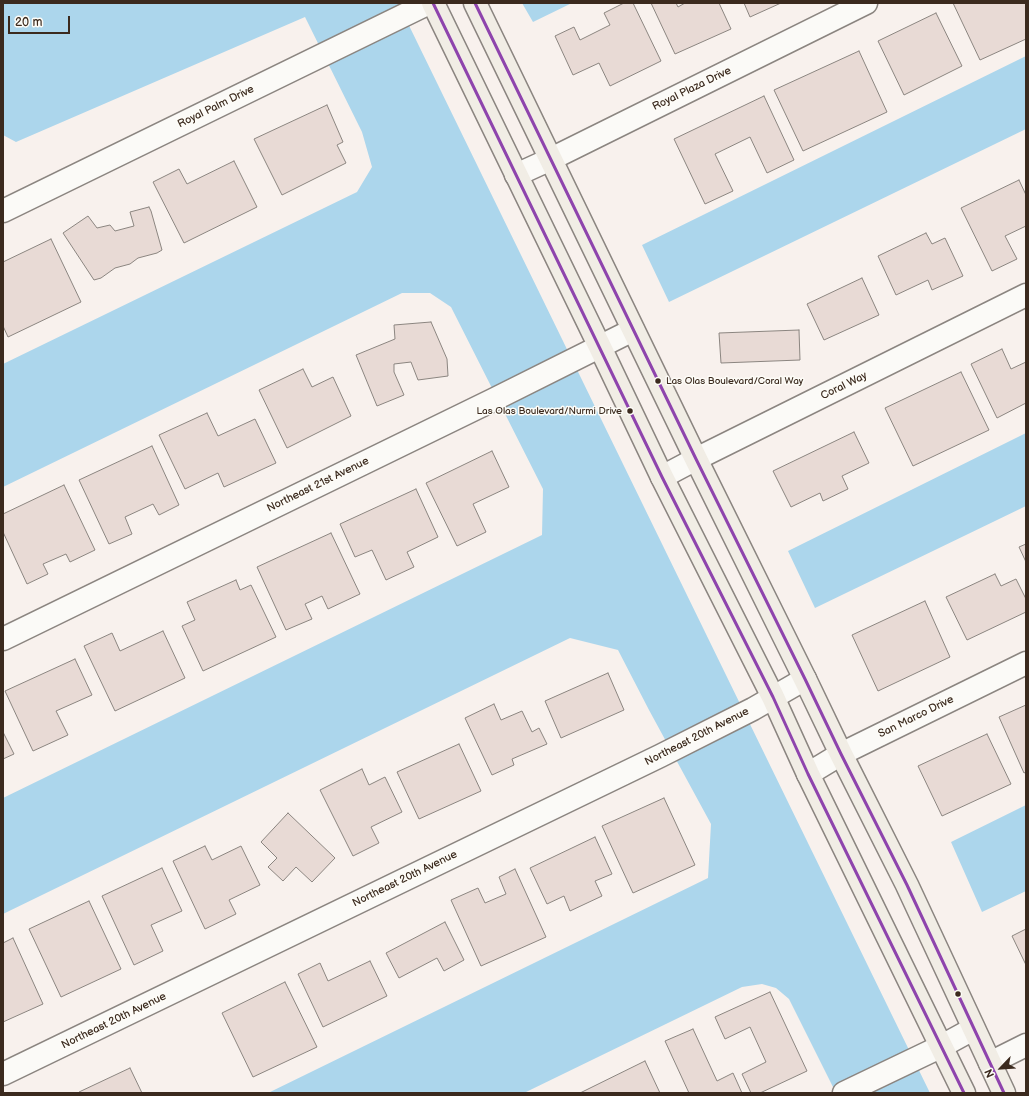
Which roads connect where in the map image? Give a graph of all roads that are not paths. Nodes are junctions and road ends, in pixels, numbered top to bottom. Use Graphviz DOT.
graph roads {
  1 [pos="432,3"];
  2 [pos="475,3"];
  3 [pos="866,3"];
  4 [pos="420,7"];
  5 [pos="551,159"];
  6 [pos="516,175"];
  7 [pos="3,211"];
  8 [pos="1026,295"];
  9 [pos="633,330"];
  10 [pos="600,347"];
  11 [pos="696,459"];
  12 [pos="662,477"];
  13 [pos="3,639"];
  14 [pos="1026,664"];
  15 [pos="805,679"];
  16 [pos="773,697"];
  17 [pos="841,754"];
  18 [pos="808,774"];
  19 [pos="973,1029"];
  20 [pos="1026,1045"];
  21 [pos="942,1046"];
  22 [pos="990,1063"];
  23 [pos="3,1074"];
  24 [pos="844,1093"];
  25 [pos="964,1093"];
  26 [pos="1004,1093"];
  1 -- 6 [label="main road"];
  2 -- 5 [label="main road"];
  3 -- 5 [label="street, Royal Plaza Drive"];
  4 -- 7 [label="street, Royal Palm Drive"];
  5 -- 6 [label="street, Royal Plaza Drive"];
  5 -- 9 [label="main road"];
  6 -- 10 [label="main road"];
  8 -- 11 [label="street, Coral Way"];
  9 -- 10 [label="street, Northeast 21st Avenue"];
  9 -- 11 [label="main road"];
  10 -- 12 [label="main road"];
  10 -- 13 [label="street, Northeast 21st Avenue"];
  11 -- 12 [label="street, Coral Way"];
  11 -- 15 [label="main road"];
  12 -- 16 [label="main road"];
  14 -- 17 [label="street, San Marco Drive"];
  15 -- 16 [label="street, Northeast 20th Avenue"];
  15 -- 17 [label="main road"];
  16 -- 18 [label="main road"];
  16 -- 23 [label="street, Northeast 20th Avenue"];
  17 -- 18 [label="street, San Marco Drive"];
  17 -- 19 [label="main road"];
  18 -- 21 [label="main road"];
  19 -- 21 [label="street"];
  19 -- 22 [label="main road"];
  20 -- 22 [label="street"];
  21 -- 24 [label="street"];
  21 -- 25 [label="main road"];
  22 -- 26 [label="main road"];
}
